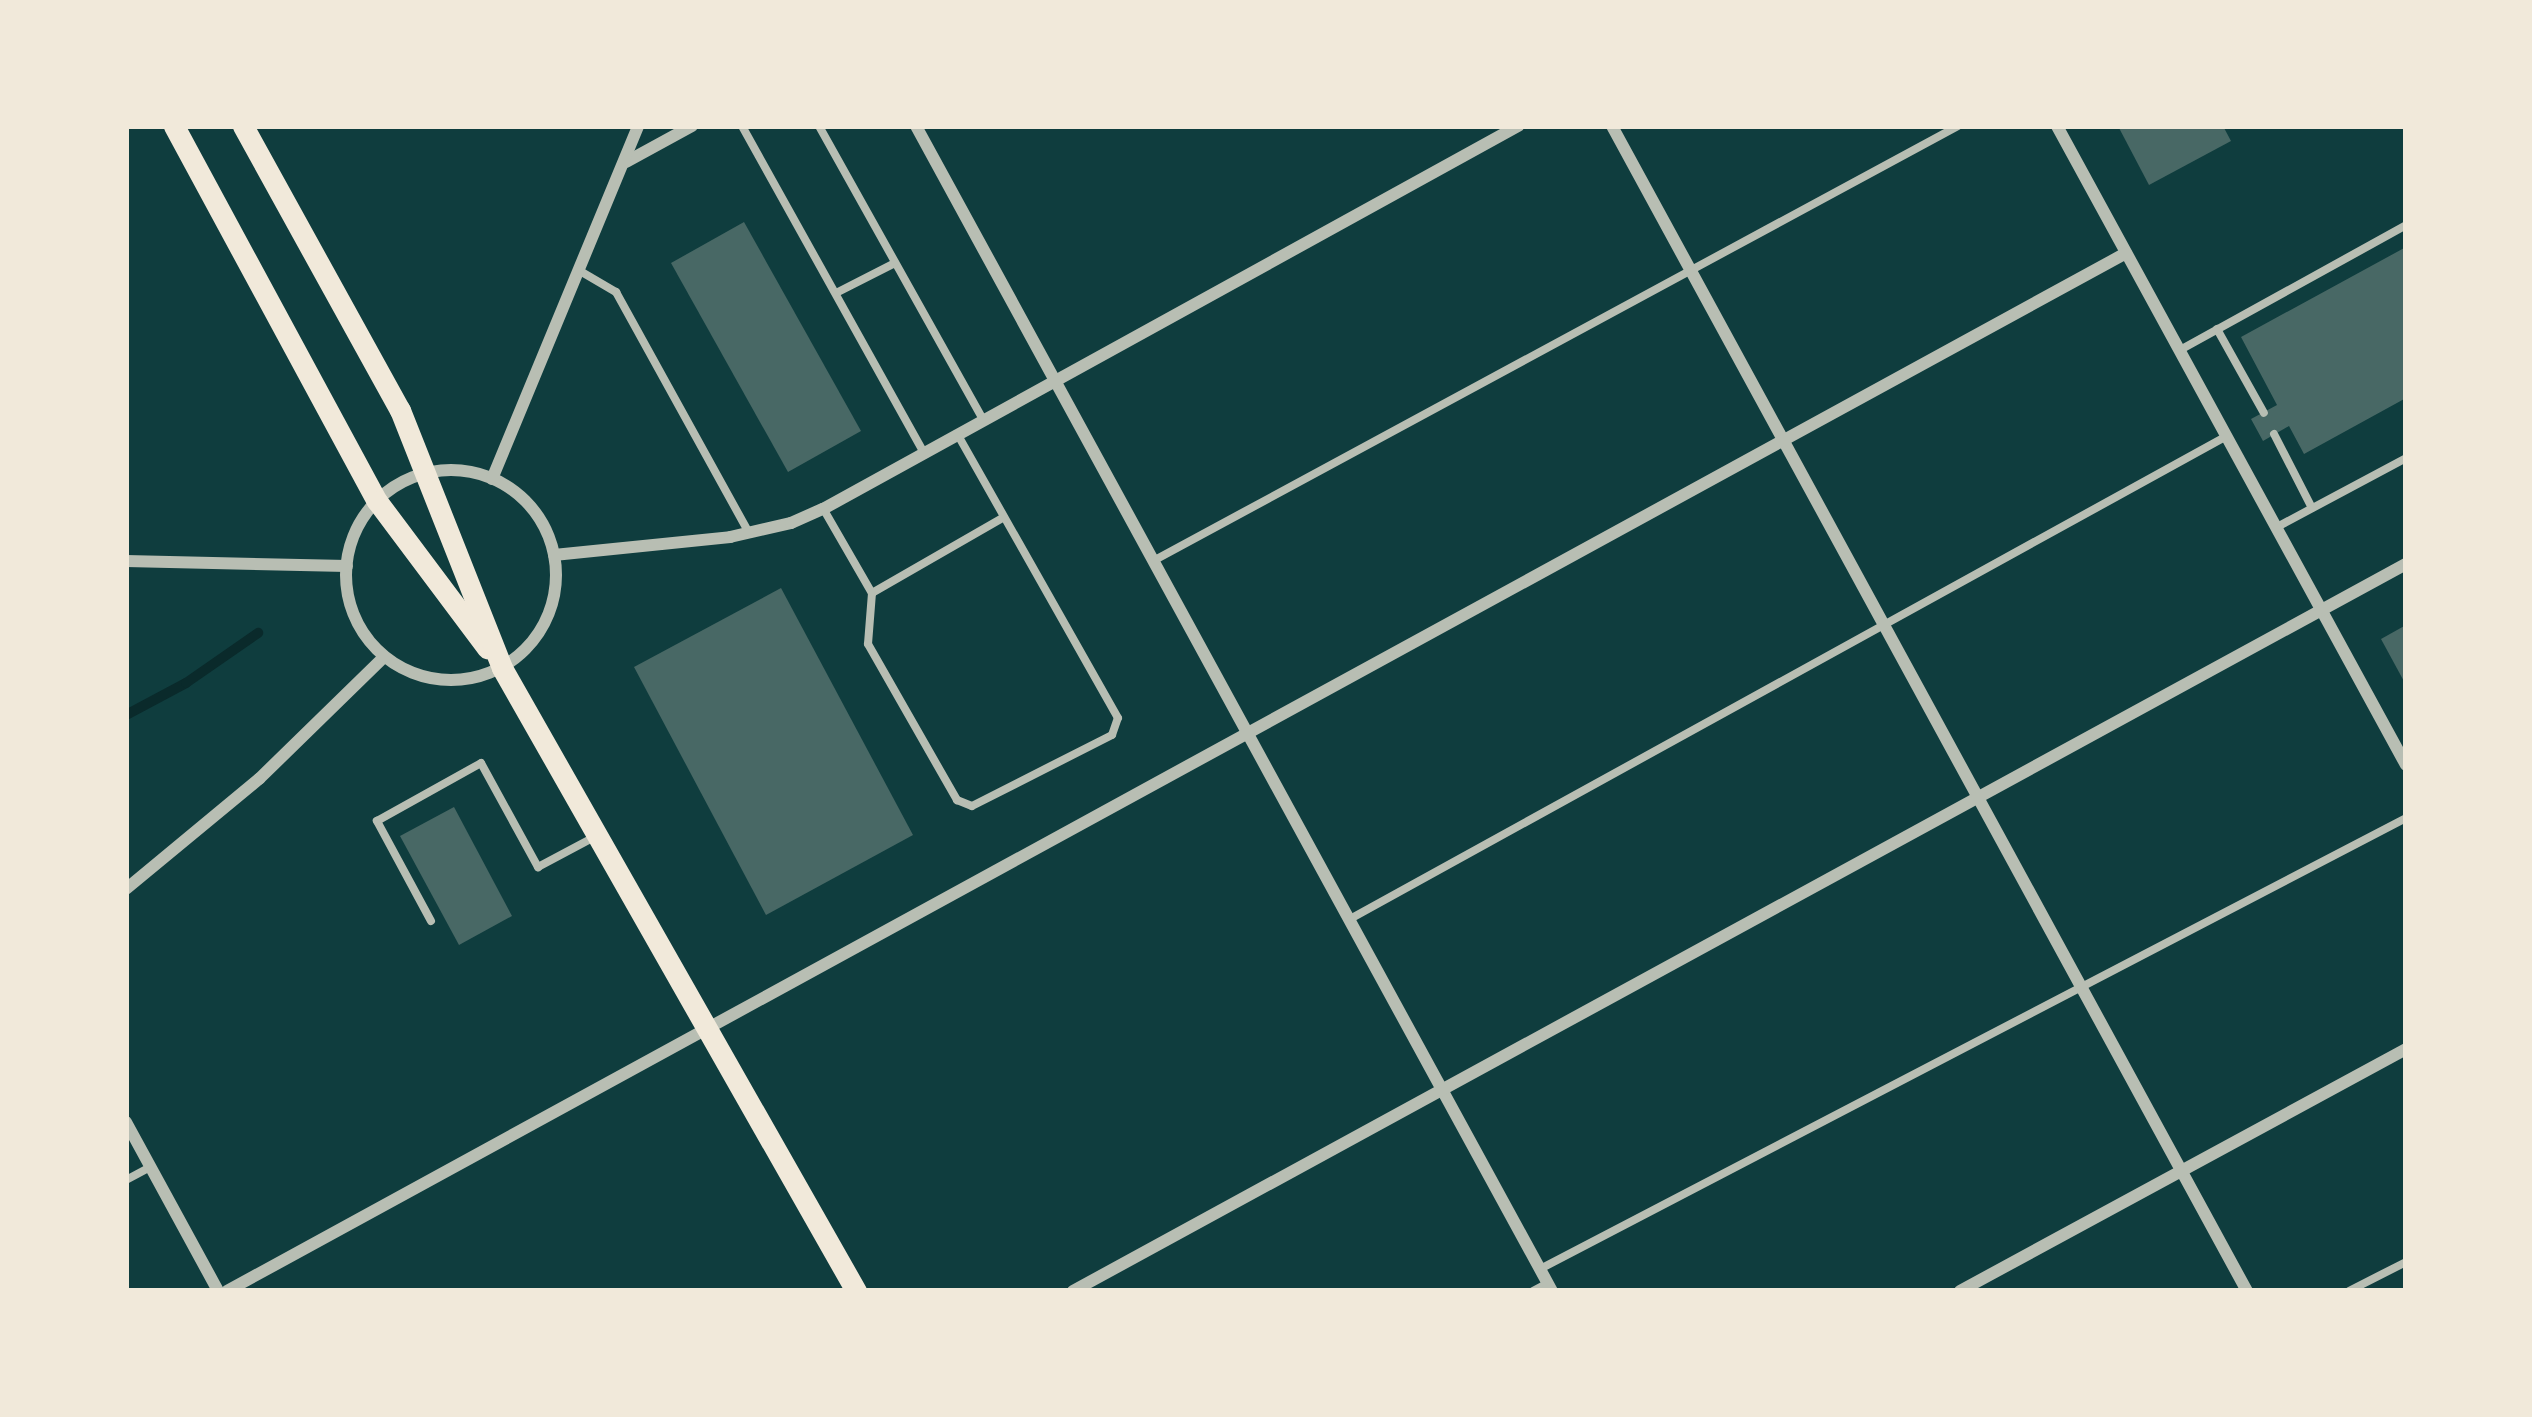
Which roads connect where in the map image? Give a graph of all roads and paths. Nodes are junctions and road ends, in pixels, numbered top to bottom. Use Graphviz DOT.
graph roads {
  1 [pos="175,126"];
  2 [pos="243,126"];
  3 [pos="638,126"];
  4 [pos="692,126"];
  5 [pos="742,126"];
  6 [pos="819,126"];
  7 [pos="916,126"];
  8 [pos="1518,126"];
  9 [pos="1612,126"];
  10 [pos="1958,126"];
  11 [pos="2057,126"];
  12 [pos="626,162"];
  13 [pos="2406,225"];
  14 [pos="2126,253"];
  15 [pos="893,264"];
  16 [pos="580,271"];
  17 [pos="1692,272"];
  18 [pos="838,292"];
  19 [pos="2217,329"];
  20 [pos="2180,350"];
  21 [pos="1056,382"];
  22 [pos="2264,413"];
  23 [pos="985,422"];
  24 [pos="2274,434"];
  25 [pos="958,436"];
  26 [pos="2227,436"];
  27 [pos="1783,440"];
  28 [pos="925,456"];
  29 [pos="2406,458"];
  30 [pos="428,473"];
  31 [pos="492,478"];
  32 [pos="377,501"];
  33 [pos="2312,508"];
  34 [pos="824,509"];
  35 [pos="1004,517"];
  36 [pos="2276,527"];
  37 [pos="749,533"];
  38 [pos="554,555"];
  39 [pos="126,561"];
  40 [pos="1154,561"];
  41 [pos="2406,564"];
  42 [pos="347,566"];
  43 [pos="872,593"];
  44 [pos="2322,610"];
  45 [pos="1884,625"];
  46 [pos="384,657"];
  47 [pos="502,668"];
  48 [pos="1247,733"];
  49 [pos="2406,764"];
  50 [pos="1978,797"];
  51 [pos="2406,818"];
  52 [pos="597,835"];
  53 [pos="126,889"];
  54 [pos="1349,920"];
  55 [pos="430,921"];
  56 [pos="2082,988"];
  57 [pos="710,1028"];
  58 [pos="2406,1049"];
  59 [pos="1442,1090"];
  60 [pos="126,1123"];
  61 [pos="150,1167"];
  62 [pos="2182,1171"];
  63 [pos="126,1180"];
  64 [pos="2406,1262"];
  65 [pos="1540,1269"];
  66 [pos="1550,1287"];
  67 [pos="222,1291"];
  68 [pos="856,1291"];
  69 [pos="1073,1291"];
  70 [pos="1533,1291"];
  71 [pos="1960,1291"];
  72 [pos="2247,1291"];
  73 [pos="2349,1291"];
  1 -- 32 [label="main road"];
  2 -- 30 [label="main road"];
  3 -- 12 [label="street"];
  4 -- 12 [label="street"];
  5 -- 18 [label="lane"];
  6 -- 15 [label="lane"];
  7 -- 21 [label="street"];
  8 -- 21 [label="street"];
  9 -- 17 [label="street"];
  10 -- 17 [label="lane"];
  11 -- 14 [label="street"];
  12 -- 16 [label="street"];
  13 -- 19 [label="lane"];
  14 -- 20 [label="street"];
  14 -- 27 [label="street"];
  15 -- 18 [label="lane"];
  15 -- 23 [label="lane"];
  16 -- 31 [label="street"];
  16 -- 37 [label="lane"];
  17 -- 27 [label="street"];
  17 -- 40 [label="lane"];
  18 -- 28 [label="lane"];
  19 -- 20 [label="lane"];
  19 -- 22 [label="lane"];
  20 -- 26 [label="street"];
  21 -- 23 [label="street"];
  21 -- 40 [label="street"];
  23 -- 25 [label="street"];
  24 -- 33 [label="lane"];
  25 -- 28 [label="street"];
  25 -- 35 [label="lane"];
  26 -- 36 [label="street"];
  26 -- 45 [label="lane"];
  27 -- 45 [label="street"];
  27 -- 48 [label="street"];
  28 -- 34 [label="street"];
  29 -- 33 [label="lane"];
  30 -- 31 [label="street"];
  30 -- 32 [label="street"];
  30 -- 47 [label="main road"];
  31 -- 38 [label="street"];
  32 -- 42 [label="street"];
  32 -- 47 [label="main road"];
  33 -- 36 [label="lane"];
  34 -- 37 [label="street"];
  34 -- 43 [label="lane"];
  35 -- 43 [label="lane"];
  35 -- 43 [label="lane"];
  36 -- 44 [label="street"];
  37 -- 38 [label="street"];
  38 -- 47 [label="street"];
  39 -- 42 [label="street"];
  40 -- 48 [label="street"];
  41 -- 44 [label="street"];
  42 -- 46 [label="street"];
  44 -- 49 [label="street"];
  44 -- 50 [label="street"];
  45 -- 50 [label="street"];
  45 -- 54 [label="lane"];
  46 -- 47 [label="street"];
  46 -- 53 [label="street"];
  47 -- 52 [label="main road"];
  48 -- 54 [label="street"];
  48 -- 57 [label="street"];
  50 -- 56 [label="street"];
  50 -- 59 [label="street"];
  51 -- 56 [label="lane"];
  52 -- 55 [label="lane"];
  52 -- 57 [label="main road"];
  54 -- 59 [label="street"];
  56 -- 62 [label="street"];
  56 -- 65 [label="lane"];
  57 -- 67 [label="street"];
  57 -- 68 [label="main road"];
  58 -- 62 [label="street"];
  59 -- 65 [label="street"];
  59 -- 69 [label="street"];
  60 -- 61 [label="street"];
  61 -- 63 [label="lane"];
  61 -- 67 [label="street"];
  62 -- 71 [label="street"];
  62 -- 72 [label="street"];
  64 -- 73 [label="lane"];
  65 -- 66 [label="street"];
  66 -- 70 [label="lane"];
}
